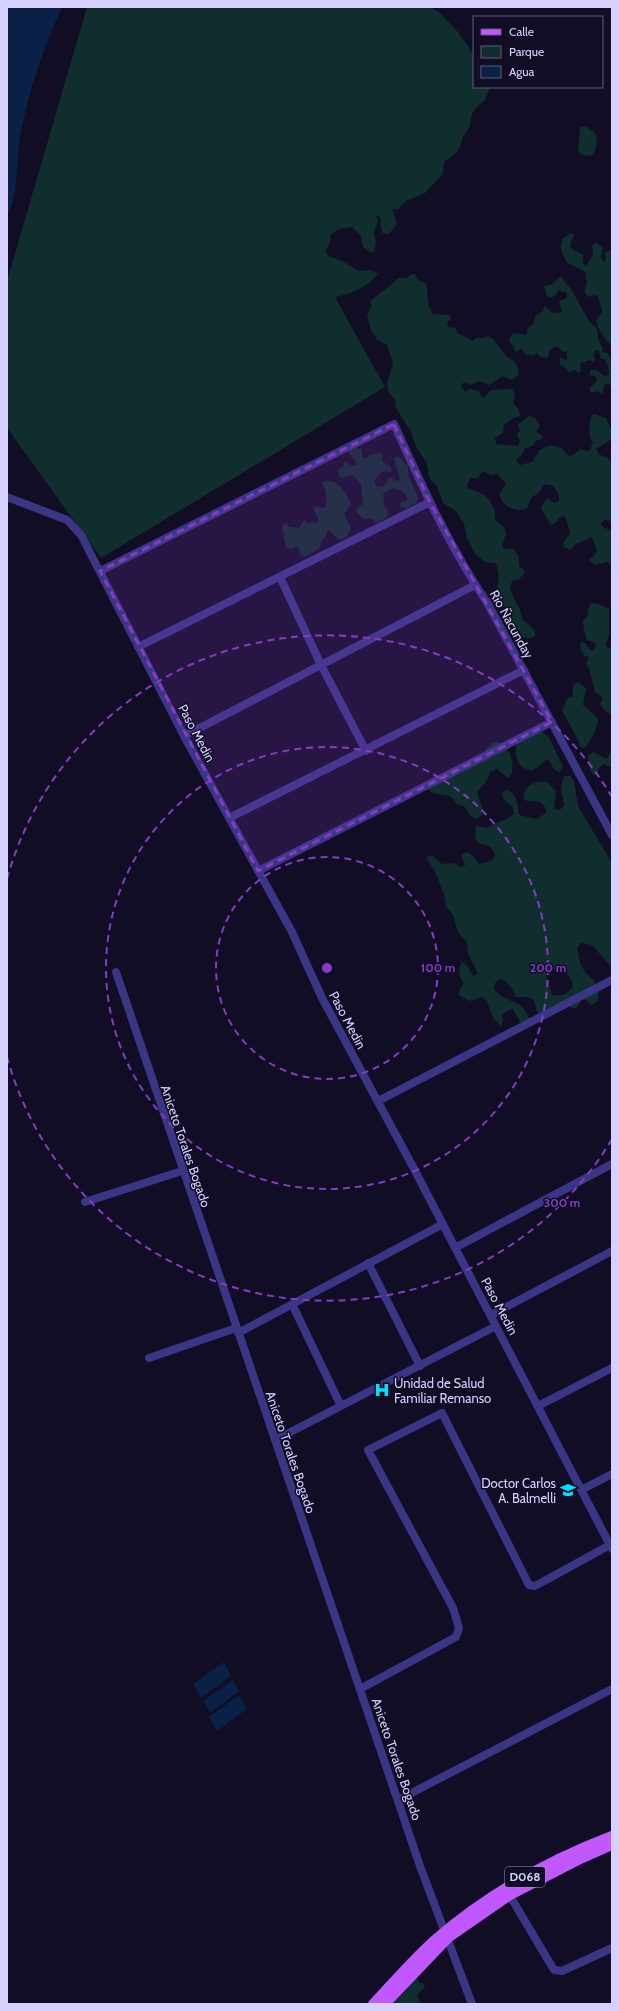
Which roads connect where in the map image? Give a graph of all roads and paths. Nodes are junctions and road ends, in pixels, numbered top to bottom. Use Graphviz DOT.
graph roads {
  1 [pos="7,497"];
  2 [pos="430,502"];
  3 [pos="100,570"];
  4 [pos="280,577"];
  5 [pos="475,585"];
  6 [pos="138,647"];
  7 [pos="320,665"];
  8 [pos="524,670"];
  9 [pos="552,722"];
  10 [pos="184,736"];
  11 [pos="366,750"];
  12 [pos="229,818"];
  13 [pos="612,835"];
  14 [pos="258,872"];
  15 [pos="116,972"];
  16 [pos="612,980"];
  17 [pos="378,1101"];
  18 [pos="612,1164"];
  19 [pos="182,1171"];
  20 [pos="85,1202"];
  21 [pos="443,1224"];
  22 [pos="456,1248"];
  23 [pos="612,1251"];
  24 [pos="368,1263"];
  25 [pos="292,1304"];
  26 [pos="491,1315"];
  27 [pos="496,1326"];
  28 [pos="237,1330"];
  29 [pos="149,1358"];
  30 [pos="420,1366"];
  31 [pos="612,1368"];
  32 [pos="341,1406"];
  33 [pos="538,1406"];
  34 [pos="275,1440"];
  35 [pos="612,1474"];
  36 [pos="582,1490"];
  37 [pos="611,1547"];
  38 [pos="360,1689"];
  39 [pos="612,1689"];
  40 [pos="398,1800"];
  41 [pos="609,1842"];
  42 [pos="508,1891"];
  43 [pos="447,1935"];
  44 [pos="612,1948"];
  45 [pos="373,2004"];
  46 [pos="385,2004"];
  47 [pos="472,2004"];
  1 -- 3 [label="street, Paso Medin"];
  2 -- 3 [label="street, Río Ñacunday"];
  2 -- 4 [label="street"];
  2 -- 5 [label="street, Río Ñacunday"];
  3 -- 6 [label="street, Paso Medin"];
  4 -- 6 [label="street"];
  4 -- 7 [label="street"];
  5 -- 7 [label="street"];
  5 -- 8 [label="street, Río Ñacunday"];
  6 -- 10 [label="street, Paso Medin"];
  7 -- 10 [label="street"];
  7 -- 11 [label="street"];
  8 -- 9 [label="street, Río Ñacunday"];
  8 -- 11 [label="street"];
  9 -- 13 [label="street, Río Ñacunday"];
  9 -- 14 [label="street"];
  10 -- 12 [label="street, Paso Medin"];
  11 -- 12 [label="street"];
  12 -- 14 [label="street, Paso Medin"];
  14 -- 17 [label="street, Paso Medin"];
  15 -- 19 [label="street, Aniceto Torales Bogado"];
  16 -- 17 [label="street"];
  17 -- 21 [label="street, Paso Medin"];
  18 -- 22 [label="street"];
  19 -- 20 [label="street"];
  19 -- 28 [label="street, Aniceto Torales Bogado"];
  21 -- 22 [label="street, Paso Medin"];
  21 -- 24 [label="street"];
  22 -- 26 [label="street, Paso Medin"];
  23 -- 26 [label="street"];
  24 -- 25 [label="street"];
  24 -- 30 [label="street"];
  25 -- 28 [label="street"];
  25 -- 32 [label="street"];
  26 -- 27 [label="street, Paso Medin"];
  27 -- 30 [label="street"];
  27 -- 33 [label="street, Paso Medin"];
  28 -- 29 [label="street"];
  28 -- 34 [label="street, Aniceto Torales Bogado"];
  30 -- 32 [label="street"];
  31 -- 33 [label="street"];
  32 -- 34 [label="street"];
  33 -- 36 [label="street, Paso Medin"];
  34 -- 38 [label="street, Aniceto Torales Bogado"];
  35 -- 36 [label="street"];
  36 -- 37 [label="street, Paso Medin"];
  37 -- 38 [label="street"];
  38 -- 40 [label="street, Aniceto Torales Bogado"];
  39 -- 40 [label="street"];
  40 -- 43 [label="street, Aniceto Torales Bogado"];
  41 -- 42 [label="main road, D068"];
  42 -- 43 [label="main road, D068"];
  42 -- 44 [label="street"];
  43 -- 45 [label="main road, D068"];
  43 -- 46 [label="main road, D068"];
  43 -- 47 [label="street, Aniceto Torales Bogado"];
}
